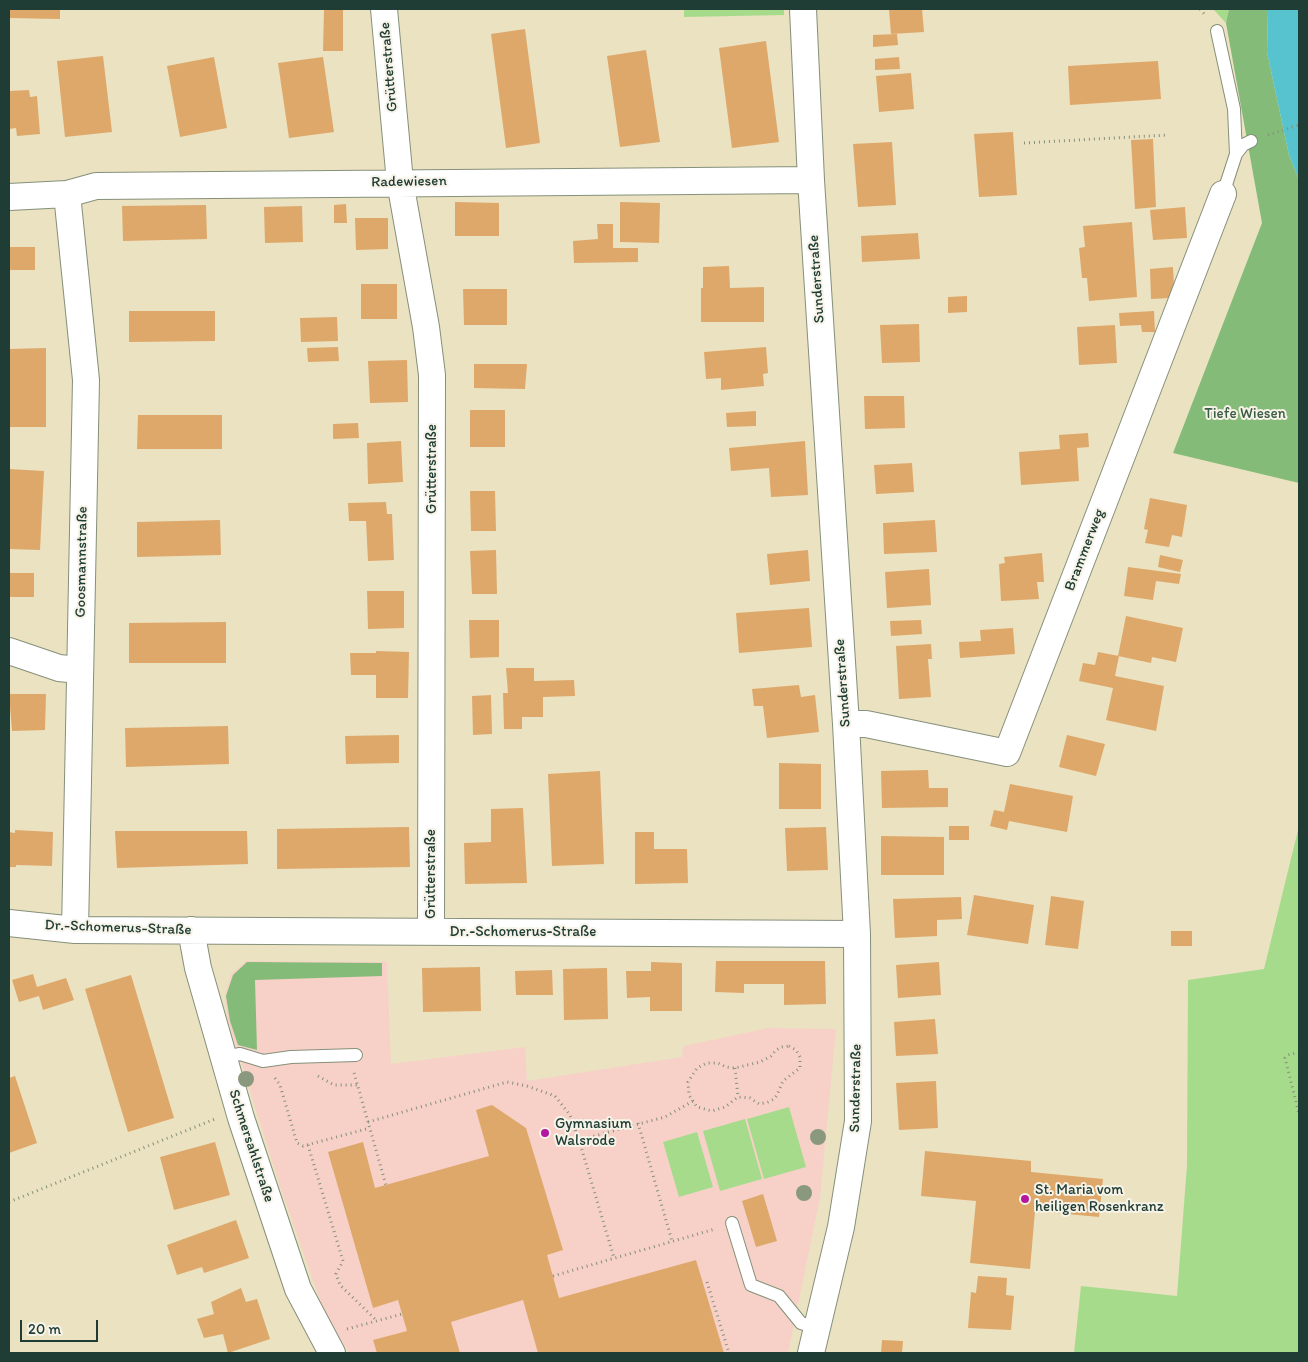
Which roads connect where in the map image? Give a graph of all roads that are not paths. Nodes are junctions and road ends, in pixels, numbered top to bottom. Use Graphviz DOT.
graph roads {
  1 [pos="384,9"];
  2 [pos="803,9"];
  3 [pos="1217,31"];
  4 [pos="1251,141"];
  5 [pos="1236,154"];
  6 [pos="811,180"];
  7 [pos="400,182"];
  8 [pos="67,194"];
  9 [pos="1222,194"];
  10 [pos="9,197"];
  11 [pos="9,651"];
  12 [pos="79,670"];
  13 [pos="846,724"];
  14 [pos="9,922"];
  15 [pos="75,930"];
  16 [pos="191,930"];
  17 [pos="431,932"];
  18 [pos="857,934"];
  19 [pos="352,1055"];
  20 [pos="224,1057"];
  21 [pos="732,1223"];
  22 [pos="817,1328"];
  23 [pos="327,1344"];
  24 [pos="811,1353"];
  1 -- 7 [label="street, Grütterstraße"];
  2 -- 6 [label="street, Sunderstraße"];
  3 -- 5 [label="lane"];
  4 -- 5 [label="lane"];
  5 -- 9 [label="lane"];
  6 -- 7 [label="street, Radewiesen"];
  6 -- 13 [label="street, Sunderstraße"];
  7 -- 8 [label="street, Radewiesen"];
  7 -- 17 [label="street, Grütterstraße"];
  8 -- 10 [label="street, Radewiesen"];
  8 -- 12 [label="street, Goosmannstraße"];
  9 -- 13 [label="street, Brammerweg"];
  11 -- 12 [label="street"];
  12 -- 15 [label="street, Goosmannstraße"];
  13 -- 18 [label="street, Sunderstraße"];
  14 -- 15 [label="street, Dr.-Schomerus-Straße"];
  15 -- 16 [label="street, Dr.-Schomerus-Straße"];
  16 -- 17 [label="street, Dr.-Schomerus-Straße"];
  16 -- 20 [label="street, Schmersahlstraße"];
  17 -- 18 [label="street, Dr.-Schomerus-Straße"];
  18 -- 22 [label="street, Sunderstraße"];
  19 -- 20 [label="lane"];
  20 -- 23 [label="street, Schmersahlstraße"];
  21 -- 22 [label="lane"];
  22 -- 24 [label="street, Sunderstraße"];
}
